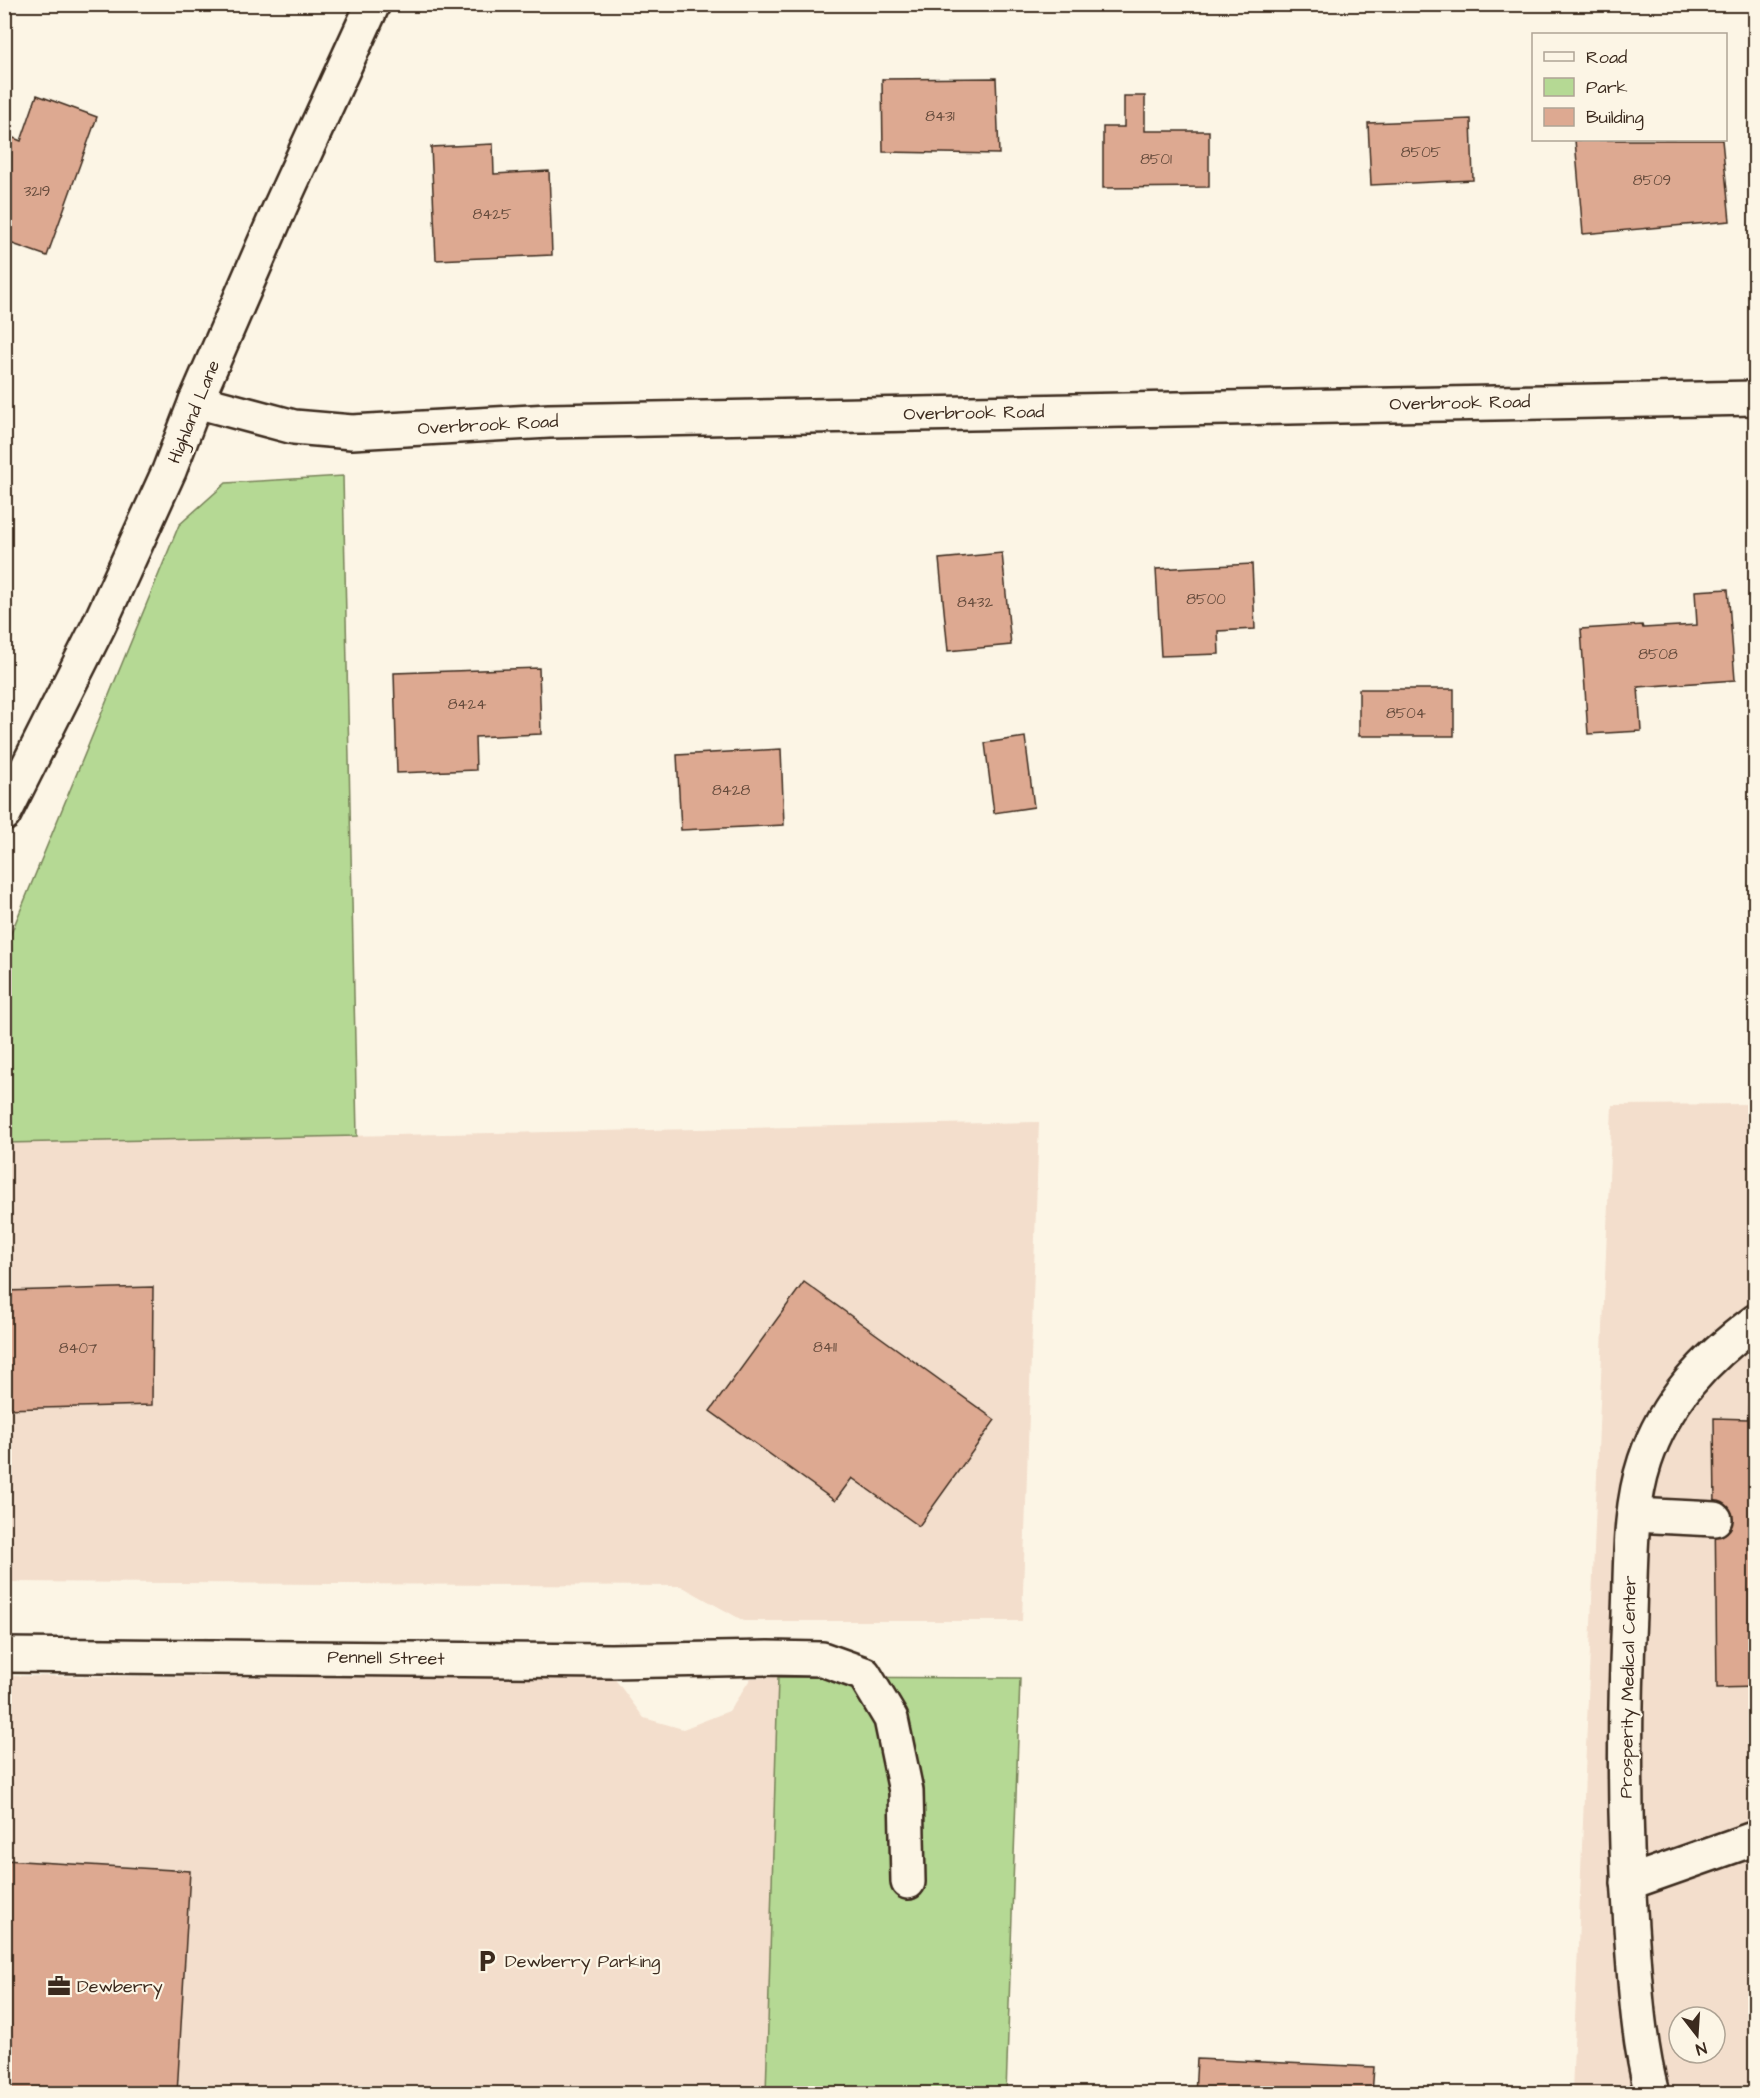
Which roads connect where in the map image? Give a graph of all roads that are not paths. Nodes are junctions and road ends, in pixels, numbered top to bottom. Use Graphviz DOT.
graph roads {
  1 [pos="373,4"];
  2 [pos="1755,398"];
  3 [pos="196,401"];
  4 [pos="4,814"];
  5 [pos="1755,1321"];
  6 [pos="1634,1515"];
  7 [pos="1715,1519"];
  8 [pos="4,1655"];
  9 [pos="1755,1838"];
  10 [pos="908,1882"];
  11 [pos="1628,1883"];
  12 [pos="1652,2094"];
  1 -- 3 [label="street, Highland Lane"];
  2 -- 3 [label="street, Overbrook Road"];
  3 -- 4 [label="street, Highland Lane"];
  5 -- 6 [label="street, Prosperity Medical Center"];
  6 -- 7 [label="street"];
  6 -- 11 [label="street, Prosperity Medical Center"];
  8 -- 10 [label="street, Pennell Street"];
  9 -- 11 [label="street"];
  11 -- 12 [label="street, Prosperity Medical Center"];
}
